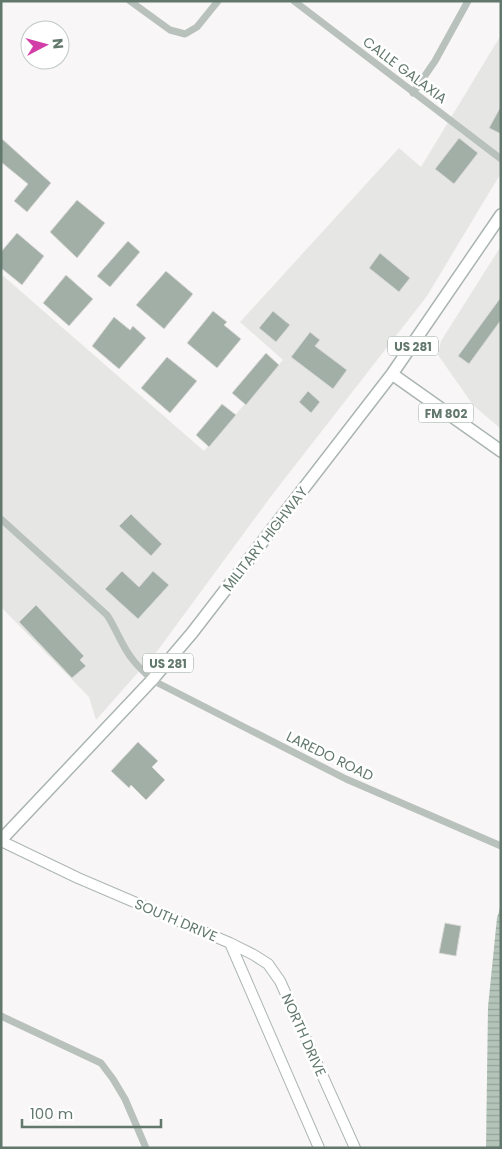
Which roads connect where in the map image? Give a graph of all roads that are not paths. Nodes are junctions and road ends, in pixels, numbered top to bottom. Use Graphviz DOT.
graph roads {
  1 [pos="130,1"];
  2 [pos="218,1"];
  3 [pos="294,1"];
  4 [pos="468,1"];
  5 [pos="413,93"];
  6 [pos="501,159"];
  7 [pos="501,215"];
  8 [pos="392,374"];
  9 [pos="501,452"];
  10 [pos="1,519"];
  11 [pos="152,680"];
  12 [pos="1,840"];
  13 [pos="501,846"];
  14 [pos="230,943"];
  15 [pos="1,1016"];
  16 [pos="146,1148"];
  17 [pos="319,1148"];
  18 [pos="355,1148"];
  1 -- 2 [label="street"];
  3 -- 5 [label="street, CALLE GALAXIA"];
  4 -- 5 [label="street"];
  5 -- 6 [label="street, CALLE GALAXIA"];
  7 -- 8 [label="main road, MILITARY HIGHWAY / US 281"];
  8 -- 9 [label="main road, FM 802"];
  8 -- 11 [label="main road, MILITARY HIGHWAY / US 281"];
  10 -- 11 [label="street, LAREDO ROAD"];
  11 -- 12 [label="main road, MILITARY HIGHWAY / US 281"];
  11 -- 13 [label="street, LAREDO ROAD"];
  12 -- 14 [label="street, SOUTH DRIVE"];
  14 -- 17 [label="street, SOUTH DRIVE"];
  14 -- 18 [label="street, NORTH DRIVE"];
  15 -- 16 [label="street"];
}
